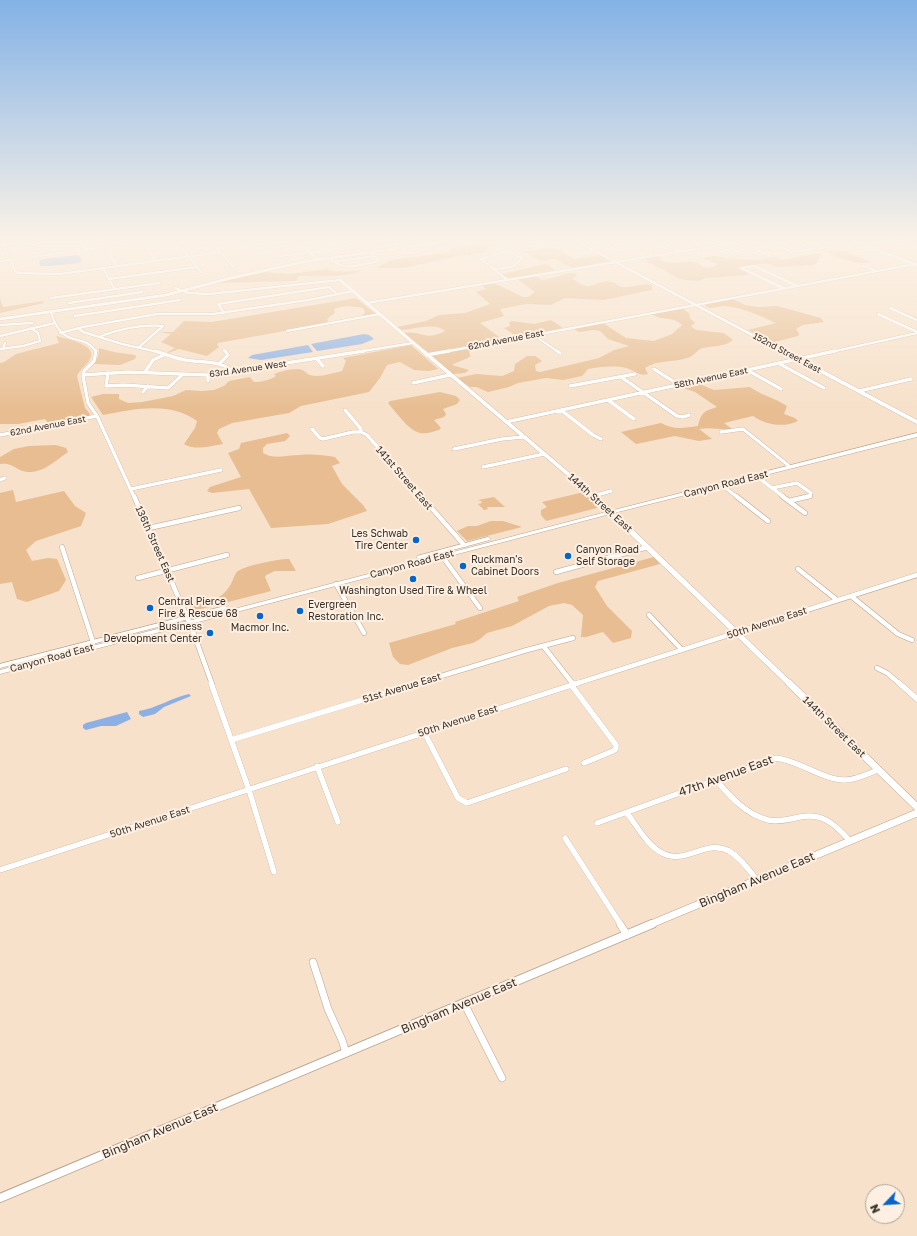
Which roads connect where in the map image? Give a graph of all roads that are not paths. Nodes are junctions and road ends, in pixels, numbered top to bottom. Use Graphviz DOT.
graph roads {
  1 [pos="59,297"];
  2 [pos="111,297"];
  3 [pos="150,297"];
  4 [pos="266,297"];
  5 [pos="324,297"];
  6 [pos="360,297"];
  7 [pos="404,297"];
  8 [pos="681,297"];
  9 [pos="740,297"];
  10 [pos="51,298"];
  11 [pos="96,299"];
  12 [pos="131,300"];
  13 [pos="180,300"];
  14 [pos="69,303"];
  15 [pos="367,303"];
  16 [pos="99,305"];
  17 [pos="697,305"];
  18 [pos="135,307"];
  19 [pos="890,308"];
  20 [pos="189,310"];
  21 [pos="51,312"];
  22 [pos="224,313"];
  23 [pos="380,314"];
  24 [pos="878,314"];
  25 [pos="187,315"];
  26 [pos="75,316"];
  27 [pos="0,319"];
  28 [pos="917,320"];
  29 [pos="32,322"];
  30 [pos="55,323"];
  31 [pos="0,325"];
  32 [pos="31,328"];
  33 [pos="78,328"];
  34 [pos="287,330"];
  35 [pos="917,332"];
  36 [pos="60,333"];
  37 [pos="534,335"];
  38 [pos="2,336"];
  39 [pos="100,336"];
  40 [pos="6,343"];
  41 [pos="412,343"];
  42 [pos="139,347"];
  43 [pos="2,349"];
  44 [pos="224,350"];
  45 [pos="560,353"];
  46 [pos="166,354"];
  47 [pos="426,355"];
  48 [pos="798,358"];
  49 [pos="318,359"];
  50 [pos="778,363"];
  51 [pos="219,364"];
  52 [pos="323,366"];
  53 [pos="654,369"];
  54 [pos="747,370"];
  55 [pos="144,372"];
  56 [pos="233,372"];
  57 [pos="108,373"];
  58 [pos="635,374"];
  59 [pos="83,375"];
  60 [pos="182,375"];
  61 [pos="208,375"];
  62 [pos="450,375"];
  63 [pos="621,377"];
  64 [pos="911,379"];
  65 [pos="208,381"];
  66 [pos="413,383"];
  67 [pos="679,385"];
  68 [pos="148,386"];
  69 [pos="570,386"];
  70 [pos="824,388"];
  71 [pos="781,389"];
  72 [pos="859,391"];
  73 [pos="143,392"];
  74 [pos="643,392"];
  75 [pos="608,400"];
  76 [pos="345,410"];
  77 [pos="561,410"];
  78 [pos="689,415"];
  79 [pos="97,416"];
  80 [pos="634,419"];
  81 [pos="506,422"];
  82 [pos="917,422"];
  83 [pos="312,429"];
  84 [pos="362,432"];
  85 [pos="721,432"];
  86 [pos="917,432"];
  87 [pos="0,435"];
  88 [pos="917,435"];
  89 [pos="524,437"];
  90 [pos="601,439"];
  91 [pos="454,449"];
  92 [pos="544,454"];
  93 [pos="813,458"];
  94 [pos="788,464"];
  95 [pos="799,466"];
  96 [pos="482,467"];
  97 [pos="221,470"];
  98 [pos="756,476"];
  99 [pos="5,478"];
  100 [pos="0,480"];
  101 [pos="722,485"];
  102 [pos="772,488"];
  103 [pos="131,489"];
  104 [pos="612,491"];
  105 [pos="593,496"];
  106 [pos="789,501"];
  107 [pos="239,508"];
  108 [pos="611,511"];
  109 [pos="806,513"];
  110 [pos="768,521"];
  111 [pos="149,528"];
  112 [pos="464,545"];
  113 [pos="62,547"];
  114 [pos="648,547"];
  115 [pos="227,556"];
  116 [pos="442,556"];
  117 [pos="798,569"];
  118 [pos="167,570"];
  119 [pos="364,572"];
  120 [pos="556,572"];
  121 [pos="916,576"];
  122 [pos="138,578"];
  123 [pos="336,584"];
  124 [pos="851,596"];
  125 [pos="837,600"];
  126 [pos="480,608"];
  127 [pos="649,615"];
  128 [pos="188,620"];
  129 [pos="364,633"];
  130 [pos="737,633"];
  131 [pos="572,638"];
  132 [pos="912,640"];
  133 [pos="93,642"];
  134 [pos="544,647"];
  135 [pos="682,650"];
  136 [pos="0,666"];
  137 [pos="877,668"];
  138 [pos="0,672"];
  139 [pos="573,685"];
  140 [pos="917,699"];
  141 [pos="424,732"];
  142 [pos="232,740"];
  143 [pos="584,763"];
  144 [pos="317,766"];
  145 [pos="566,769"];
  146 [pos="878,770"];
  147 [pos="715,779"];
  148 [pos="249,790"];
  149 [pos="917,807"];
  150 [pos="917,812"];
  151 [pos="627,813"];
  152 [pos="338,822"];
  153 [pos="597,824"];
  154 [pos="565,838"];
  155 [pos="850,841"];
  156 [pos="0,870"];
  157 [pos="274,872"];
  158 [pos="757,880"];
  159 [pos="627,935"];
  160 [pos="313,962"];
  161 [pos="464,1003"];
  162 [pos="346,1053"];
  163 [pos="502,1078"];
  164 [pos="0,1198"];
  1 -- 10 [label="street"];
  2 -- 11 [label="street"];
  3 -- 12 [label="street"];
  4 -- 22 [label="street"];
  5 -- 22 [label="street"];
  6 -- 15 [label="street, 144th Street East"];
  7 -- 15 [label="street"];
  8 -- 17 [label="street, 152nd Street East"];
  9 -- 17 [label="street, 62nd Avenue East"];
  11 -- 14 [label="street"];
  11 -- 16 [label="street"];
  12 -- 16 [label="street"];
  12 -- 18 [label="street"];
  13 -- 18 [label="street"];
  15 -- 23 [label="street, 144th Street East"];
  16 -- 21 [label="street"];
  17 -- 37 [label="street, 62nd Avenue East"];
  17 -- 48 [label="street, 152nd Street East"];
  18 -- 26 [label="street"];
  19 -- 28 [label="street"];
  20 -- 25 [label="street"];
  21 -- 27 [label="street"];
  21 -- 30 [label="street"];
  22 -- 25 [label="street"];
  23 -- 34 [label="street"];
  23 -- 41 [label="street, 144th Street East"];
  24 -- 35 [label="street"];
  25 -- 33 [label="street"];
  29 -- 31 [label="street"];
  30 -- 32 [label="street"];
  30 -- 36 [label="street"];
  31 -- 38 [label="street"];
  32 -- 38 [label="street"];
  32 -- 43 [label="street"];
  33 -- 36 [label="street"];
  33 -- 39 [label="street"];
  35 -- 48 [label="street, 58th Avenue East"];
  36 -- 59 [label="street"];
  37 -- 45 [label="street"];
  37 -- 47 [label="street, 62nd Avenue East"];
  39 -- 42 [label="street"];
  39 -- 42 [label="street"];
  40 -- 43 [label="street"];
  41 -- 47 [label="street, 144th Street East"];
  41 -- 49 [label="street, 63rd Avenue West"];
  42 -- 46 [label="street"];
  44 -- 51 [label="street"];
  46 -- 51 [label="street"];
  46 -- 55 [label="street"];
  47 -- 62 [label="street, 144th Street East"];
  48 -- 50 [label="street, 58th Avenue East"];
  48 -- 72 [label="street, 152nd Street East"];
  49 -- 52 [label="street"];
  49 -- 56 [label="street, 63rd Avenue West"];
  50 -- 54 [label="street, 58th Avenue East"];
  50 -- 70 [label="street"];
  51 -- 56 [label="street"];
  53 -- 67 [label="street"];
  54 -- 67 [label="street, 58th Avenue East"];
  54 -- 71 [label="street"];
  55 -- 57 [label="street, 63rd Avenue West"];
  55 -- 60 [label="street, 63rd Avenue West"];
  56 -- 61 [label="street, 63rd Avenue West"];
  57 -- 59 [label="street, 63rd Avenue West"];
  57 -- 68 [label="street"];
  58 -- 63 [label="street"];
  59 -- 79 [label="street, 136th Street East"];
  60 -- 61 [label="street, 63rd Avenue West"];
  60 -- 68 [label="street"];
  61 -- 65 [label="street"];
  62 -- 66 [label="street"];
  62 -- 81 [label="street, 144th Street East"];
  63 -- 69 [label="street"];
  63 -- 74 [label="street"];
  64 -- 72 [label="street"];
  67 -- 74 [label="street, 58th Avenue East"];
  68 -- 73 [label="street"];
  72 -- 82 [label="street, 152nd Street East"];
  74 -- 75 [label="street, 58th Avenue East"];
  74 -- 78 [label="street"];
  75 -- 77 [label="street, 58th Avenue East"];
  75 -- 80 [label="street"];
  76 -- 84 [label="street, 141st Street East"];
  77 -- 81 [label="street, 58th Avenue East"];
  77 -- 90 [label="street"];
  79 -- 87 [label="street, 62nd Avenue East"];
  79 -- 103 [label="street, 136th Street East"];
  81 -- 89 [label="street, 144th Street East"];
  83 -- 84 [label="street"];
  84 -- 112 [label="street, 141st Street East"];
  85 -- 94 [label="street"];
  86 -- 93 [label="main road, Canyon Road East"];
  88 -- 95 [label="main road, Canyon Road East"];
  89 -- 91 [label="street"];
  89 -- 92 [label="street, 144th Street East"];
  92 -- 96 [label="street"];
  92 -- 105 [label="street, 144th Street East"];
  93 -- 94 [label="main road, Canyon Road East"];
  93 -- 95 [label="main road"];
  94 -- 108 [label="main road, Canyon Road East"];
  95 -- 98 [label="main road, Canyon Road East"];
  97 -- 103 [label="street"];
  98 -- 101 [label="main road, Canyon Road East"];
  98 -- 102 [label="street"];
  99 -- 100 [label="street"];
  101 -- 108 [label="main road, Canyon Road East"];
  101 -- 110 [label="street"];
  102 -- 106 [label="street"];
  102 -- 106 [label="street"];
  103 -- 111 [label="street, 136th Street East"];
  104 -- 105 [label="street"];
  105 -- 108 [label="street, 144th Street East"];
  106 -- 109 [label="street"];
  107 -- 111 [label="street"];
  108 -- 112 [label="main road, Canyon Road East"];
  108 -- 114 [label="street, 144th Street East"];
  108 -- 116 [label="main road, Canyon Road East"];
  111 -- 118 [label="street, 136th Street East"];
  112 -- 116 [label="main road"];
  112 -- 119 [label="main road, Canyon Road East"];
  113 -- 133 [label="street"];
  114 -- 120 [label="street"];
  114 -- 130 [label="street, 144th Street East"];
  115 -- 118 [label="street"];
  116 -- 123 [label="main road, Canyon Road East"];
  116 -- 126 [label="street"];
  117 -- 125 [label="street"];
  118 -- 122 [label="street"];
  118 -- 128 [label="street, 136th Street East"];
  119 -- 123 [label="main road"];
  119 -- 128 [label="main road, Canyon Road East"];
  121 -- 124 [label="street, 50th Avenue East"];
  123 -- 128 [label="main road, Canyon Road East"];
  123 -- 129 [label="street"];
  124 -- 125 [label="street, 50th Avenue East"];
  124 -- 132 [label="street"];
  125 -- 130 [label="street, 50th Avenue East"];
  127 -- 135 [label="street"];
  128 -- 133 [label="main road, Canyon Road East"];
  128 -- 138 [label="main road, Canyon Road East"];
  128 -- 142 [label="street, 136th Street East"];
  130 -- 135 [label="street, 50th Avenue East"];
  130 -- 146 [label="street, 144th Street East"];
  131 -- 134 [label="street, 51st Avenue East"];
  133 -- 136 [label="main road, Canyon Road East"];
  134 -- 139 [label="street"];
  134 -- 142 [label="street, 51st Avenue East"];
  135 -- 139 [label="street, 50th Avenue East"];
  137 -- 140 [label="street"];
  139 -- 141 [label="street, 50th Avenue East"];
  139 -- 143 [label="street"];
  141 -- 144 [label="street, 50th Avenue East"];
  141 -- 145 [label="street"];
  142 -- 148 [label="street, 136th Street East"];
  144 -- 148 [label="street, 50th Avenue East"];
  144 -- 152 [label="street"];
  146 -- 147 [label="street, 47th Avenue East"];
  146 -- 149 [label="street, 144th Street East"];
  147 -- 151 [label="street, 47th Avenue East"];
  147 -- 155 [label="street"];
  148 -- 156 [label="street, 50th Avenue East"];
  148 -- 157 [label="street, 136th Street East"];
  150 -- 155 [label="street, Bingham Avenue East"];
  151 -- 153 [label="street, 47th Avenue East"];
  151 -- 158 [label="street"];
  154 -- 159 [label="street"];
  155 -- 158 [label="street, Bingham Avenue East"];
  158 -- 159 [label="street, Bingham Avenue East"];
  159 -- 161 [label="street, Bingham Avenue East"];
  160 -- 162 [label="street"];
  161 -- 162 [label="street, Bingham Avenue East"];
  161 -- 163 [label="street"];
  162 -- 164 [label="street, Bingham Avenue East"];
}
